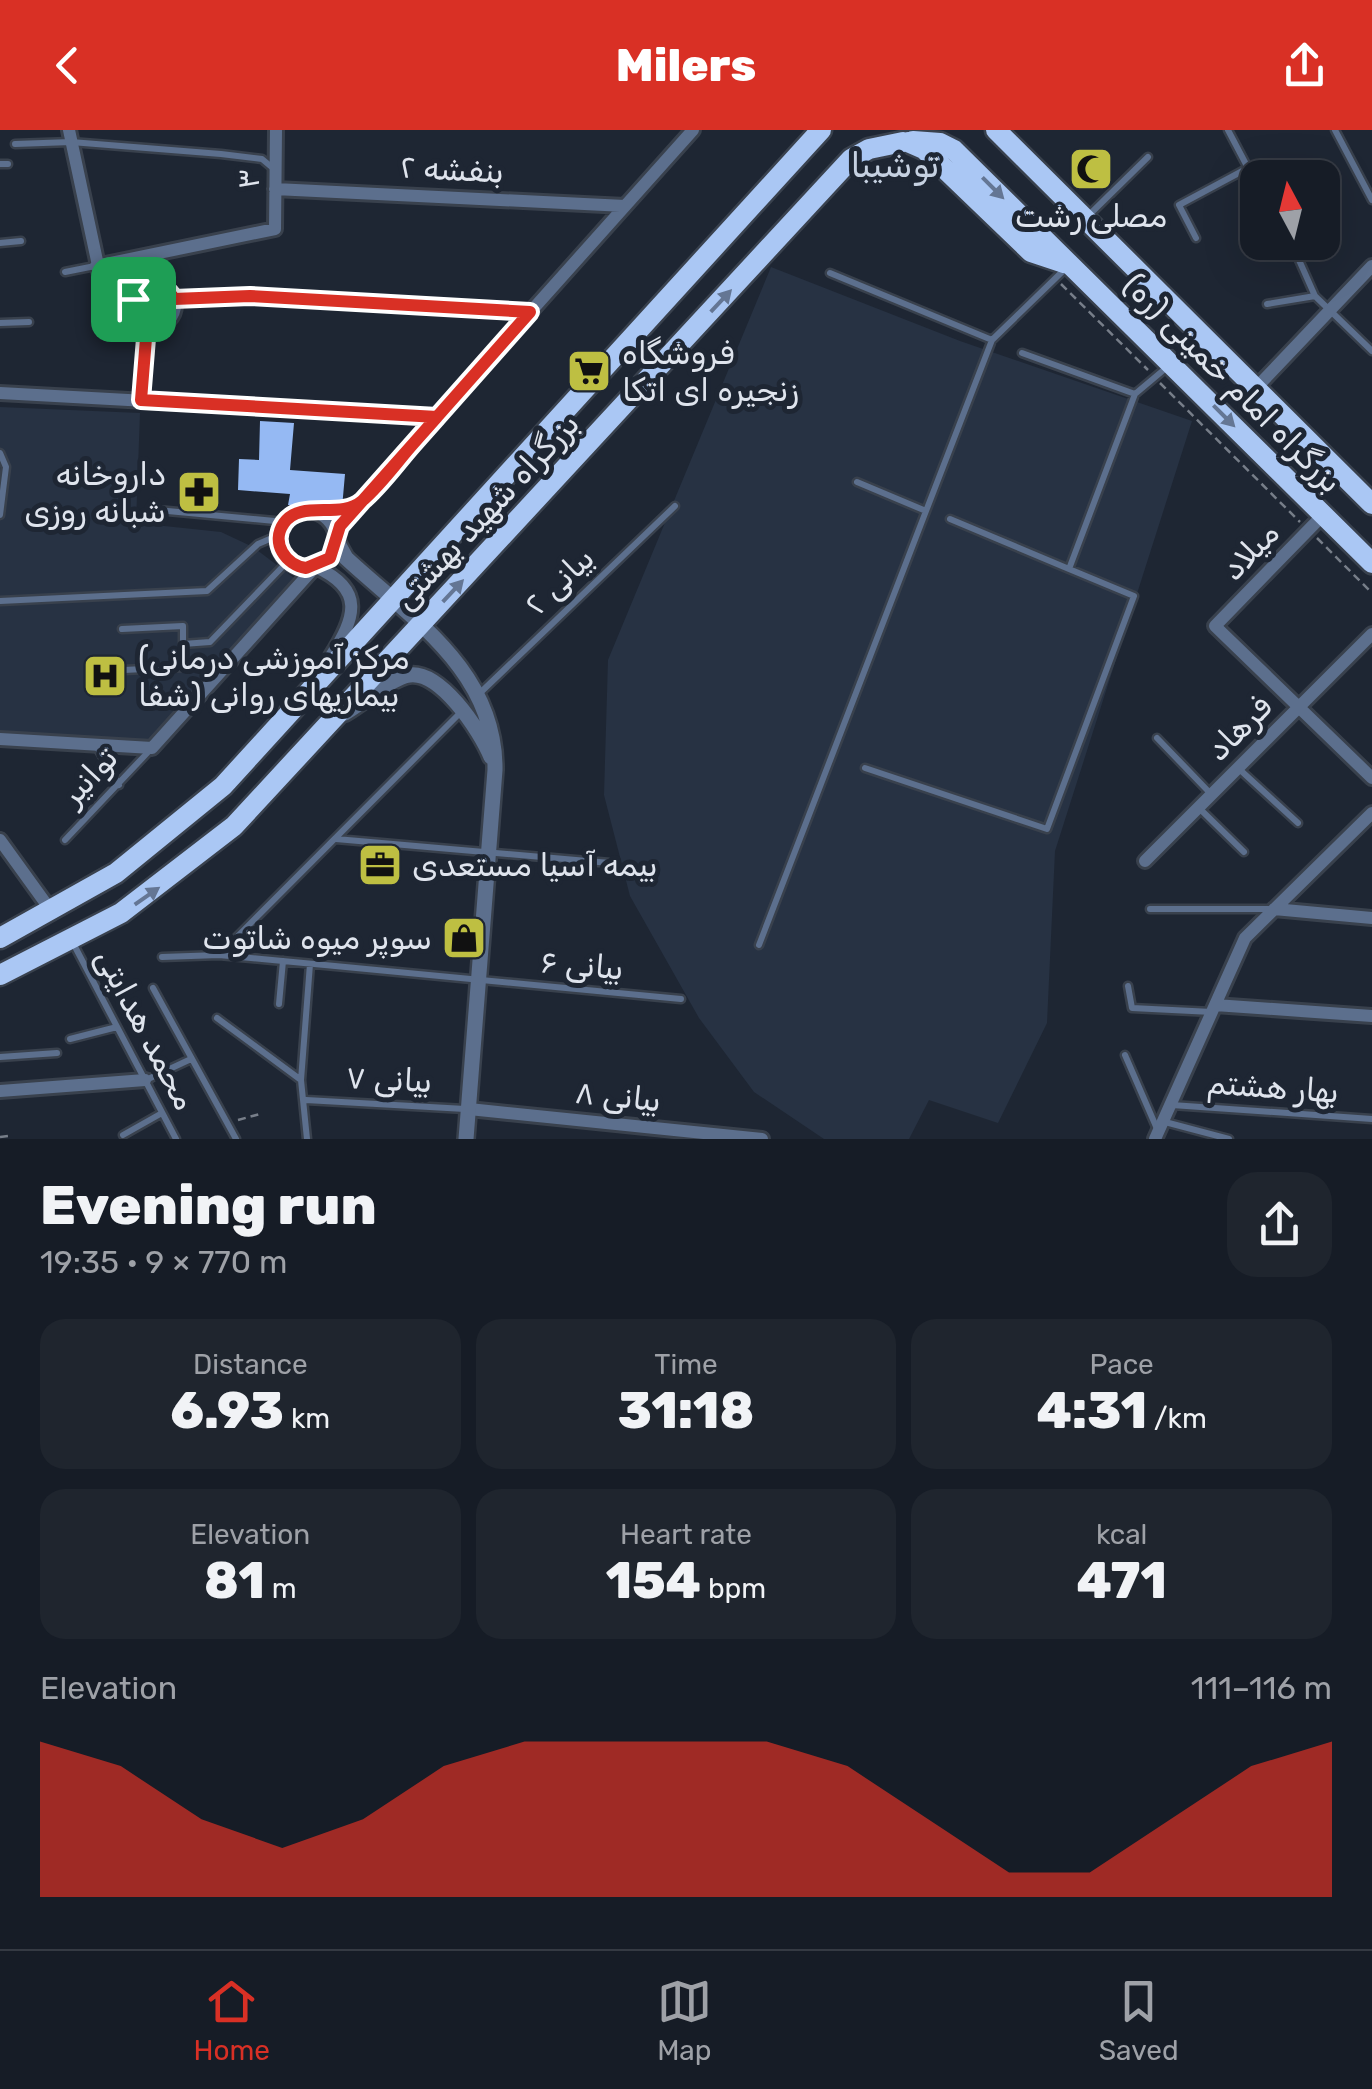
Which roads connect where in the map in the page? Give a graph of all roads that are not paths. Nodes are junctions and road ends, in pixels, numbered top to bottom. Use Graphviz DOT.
graph roads {
  1 [pos="276,130"];
  2 [pos="693,130"];
  3 [pos="821,130"];
  4 [pos="863,130"];
  5 [pos="941,130"];
  6 [pos="996,130"];
  7 [pos="1228,130"];
  8 [pos="1336,130"];
  9 [pos="70,136"];
  10 [pos="907,142"];
  11 [pos="15,144"];
  12 [pos="1148,157"];
  13 [pos="1244,160"];
  14 [pos="275,170"];
  15 [pos="1240,172"];
  16 [pos="275,189"];
  17 [pos="1372,200"];
  18 [pos="626,206"];
  19 [pos="1085,219"];
  20 [pos="1196,238"];
  21 [pos="21,241"];
  22 [pos="0,243"];
  23 [pos="1300,260"];
  24 [pos="1070,264"];
  25 [pos="96,266"];
  26 [pos="1372,266"];
  27 [pos="65,272"];
  28 [pos="830,272"];
  29 [pos="1315,296"];
  30 [pos="174,299"];
  31 [pos="1267,304"];
  32 [pos="1330,311"];
  33 [pos="134,312"];
  34 [pos="530,312"];
  35 [pos="29,322"];
  36 [pos="0,323"];
  37 [pos="147,326"];
  38 [pos="992,340"];
  39 [pos="1372,351"];
  40 [pos="1022,352"];
  41 [pos="1171,364"];
  42 [pos="1256,388"];
  43 [pos="0,393"];
  44 [pos="1135,394"];
  45 [pos="141,400"];
  46 [pos="437,417"];
  47 [pos="0,453"];
  48 [pos="857,482"];
  49 [pos="361,502"];
  50 [pos="1372,504"];
  51 [pos="674,506"];
  52 [pos="157,510"];
  53 [pos="309,511"];
  54 [pos="926,511"];
  55 [pos="0,515"];
  56 [pos="1324,515"];
  57 [pos="950,518"];
  58 [pos="282,529"];
  59 [pos="336,538"];
  60 [pos="288,561"];
  61 [pos="1372,563"];
  62 [pos="315,567"];
  63 [pos="1069,568"];
  64 [pos="0,600"];
  65 [pos="393,602"];
  66 [pos="420,627"];
  67 [pos="122,628"];
  68 [pos="1372,634"];
  69 [pos="183,644"];
  70 [pos="124,670"];
  71 [pos="480,693"];
  72 [pos="307,695"];
  73 [pos="1300,706"];
  74 [pos="462,711"];
  75 [pos="334,720"];
  76 [pos="1157,738"];
  77 [pos="0,739"];
  78 [pos="95,744"];
  79 [pos="152,748"];
  80 [pos="865,768"];
  81 [pos="1237,768"];
  82 [pos="496,770"];
  83 [pos="1372,778"];
  84 [pos="229,780"];
  85 [pos="119,785"];
  86 [pos="1211,794"];
  87 [pos="256,805"];
  88 [pos="1198,807"];
  89 [pos="1372,813"];
  90 [pos="1298,823"];
  91 [pos="65,840"];
  92 [pos="336,840"];
  93 [pos="0,841"];
  94 [pos="1244,852"];
  95 [pos="489,856"];
  96 [pos="1145,861"];
  97 [pos="610,863"];
  98 [pos="1150,909"];
  99 [pos="1274,909"];
  100 [pos="52,912"];
  101 [pos="1372,918"];
  102 [pos="0,938"];
  103 [pos="72,942"];
  104 [pos="759,944"];
  105 [pos="219,954"];
  106 [pos="162,957"];
  107 [pos="283,961"];
  108 [pos="310,964"];
  109 [pos="0,975"];
  110 [pos="479,982"];
  111 [pos="1128,986"];
  112 [pos="153,988"];
  113 [pos="681,999"];
  114 [pos="278,1004"];
  115 [pos="1214,1008"];
  116 [pos="1372,1016"];
  117 [pos="217,1018"];
  118 [pos="117,1027"];
  119 [pos="70,1040"];
  120 [pos="56,1054"];
  121 [pos="1126,1055"];
  122 [pos="0,1057"];
  123 [pos="190,1059"];
  124 [pos="145,1080"];
  125 [pos="301,1080"];
  126 [pos="0,1091"];
  127 [pos="306,1100"];
  128 [pos="1171,1105"];
  129 [pos="468,1109"];
  130 [pos="162,1113"];
  131 [pos="1372,1119"];
  132 [pos="1159,1131"];
  133 [pos="124,1136"];
  134 [pos="176,1139"];
  135 [pos="236,1139"];
  136 [pos="307,1139"];
  137 [pos="466,1139"];
  138 [pos="762,1139"];
  139 [pos="1229,1139"];
  1 -- 14 [label="street, ۳"];
  2 -- 18 [label="street"];
  3 -- 65 [label="highway, بزرگراه شهید بهشتی"];
  4 -- 10 [label="highway"];
  5 -- 10 [label="highway, بزرگراه شهید بهشتی"];
  6 -- 19 [label="highway, بزرگراه امام خمینی (ره)"];
  7 -- 13 [label="lane"];
  8 -- 17 [label="lane"];
  9 -- 11 [label="lane"];
  9 -- 14 [label="lane"];
  9 -- 25 [label="street"];
  10 -- 24 [label="highway, one-way"];
  66 -- 10 [label="highway, بزرگراه شهید بهشتی, one-way"];
  12 -- 19 [label="lane"];
  14 -- 16 [label="street, ۳"];
  15 -- 20 [label="lane"];
  16 -- 18 [label="street, بنفشه ۲"];
  16 -- 25 [label="street, ۳"];
  18 -- 34 [label="street"];
  19 -- 42 [label="highway, بزرگراه امام خمینی (ره)"];
  21 -- 22 [label="lane"];
  23 -- 29 [label="lane"];
  24 -- 38 [label="lane"];
  24 -- 41 [label="highway, بزرگراه امام خمینی (ره)"];
  25 -- 27 [label="lane"];
  25 -- 33 [label="street"];
  26 -- 32 [label="street"];
  28 -- 38 [label="lane"];
  29 -- 31 [label="lane"];
  29 -- 32 [label="lane"];
  30 -- 33 [label="street"];
  30 -- 34 [label="street"];
  30 -- 37 [label="street"];
  32 -- 39 [label="lane"];
  32 -- 42 [label="street"];
  33 -- 37 [label="street"];
  34 -- 46 [label="street"];
  35 -- 36 [label="lane"];
  37 -- 45 [label="street"];
  38 -- 54 [label="lane"];
  40 -- 44 [label="lane"];
  41 -- 44 [label="lane"];
  41 -- 56 [label="highway, بزرگراه امام خمینی (ره), one-way"];
  42 -- 50 [label="highway, بزرگراه امام خمینی (ره)"];
  43 -- 45 [label="street"];
  44 -- 63 [label="lane"];
  45 -- 46 [label="street"];
  46 -- 49 [label="street"];
  47 -- 55 [label="lane"];
  48 -- 54 [label="lane"];
  49 -- 53 [label="street"];
  49 -- 59 [label="street"];
  51 -- 71 [label="lane, بیانی ۲"];
  52 -- 58 [label="lane"];
  53 -- 58 [label="street"];
  53 -- 59 [label="street"];
  54 -- 104 [label="lane"];
  56 -- 61 [label="highway, بزرگراه امام خمینی (ره)"];
  56 -- 73 [label="street, میلاد"];
  57 -- 63 [label="lane"];
  58 -- 60 [label="street"];
  58 -- 64 [label="lane"];
  59 -- 62 [label="street"];
  59 -- 65 [label="street"];
  60 -- 62 [label="street"];
  60 -- 69 [label="lane"];
  62 -- 72 [label="street"];
  62 -- 79 [label="street"];
  63 -- 80 [label="lane"];
  65 -- 66 [label="street"];
  65 -- 72 [label="highway, بزرگراه شهید بهشتی"];
  66 -- 71 [label="street"];
  66 -- 75 [label="highway, بزرگراه شهید بهشتی"];
  67 -- 69 [label="lane"];
  68 -- 73 [label="street, فرهاد"];
  69 -- 70 [label="lane"];
  71 -- 82 [label="street"];
  72 -- 84 [label="highway, بزرگراه شهید بهشتی"];
  73 -- 81 [label="street, فرهاد"];
  73 -- 83 [label="street"];
  74 -- 75 [label="street"];
  74 -- 82 [label="street"];
  74 -- 92 [label="lane"];
  75 -- 87 [label="highway, بزرگراه شهید بهشتی"];
  76 -- 86 [label="lane"];
  77 -- 78 [label="street"];
  78 -- 79 [label="street"];
  78 -- 85 [label="lane"];
  79 -- 85 [label="lane, توانیر"];
  81 -- 86 [label="street, فرهاد"];
  81 -- 90 [label="lane"];
  82 -- 95 [label="street"];
  84 -- 87 [label="highway"];
  84 -- 100 [label="highway, بزرگراه شهید بهشتی"];
  85 -- 91 [label="lane, توانیر"];
  86 -- 88 [label="street, فرهاد"];
  103 -- 87 [label="highway, بزرگراه شهید بهشتی, one-way"];
  88 -- 94 [label="lane"];
  88 -- 96 [label="street, فرهاد"];
  89 -- 99 [label="street"];
  92 -- 95 [label="lane"];
  92 -- 105 [label="lane"];
  93 -- 100 [label="street"];
  95 -- 97 [label="lane"];
  95 -- 110 [label="street"];
  98 -- 99 [label="lane"];
  99 -- 101 [label="street"];
  99 -- 115 [label="street"];
  100 -- 102 [label="highway, بزرگراه شهید بهشتی"];
  103 -- 109 [label="highway, بزرگراه شهید بهشتی"];
  103 -- 118 [label="lane, محمد هدایتی"];
  105 -- 106 [label="lane, بیانی ۶"];
  105 -- 107 [label="lane, بیانی ۶"];
  107 -- 108 [label="lane, بیانی ۶"];
  107 -- 114 [label="lane"];
  108 -- 110 [label="lane, بیانی ۶"];
  108 -- 125 [label="lane"];
  110 -- 113 [label="lane, بیانی ۶"];
  110 -- 129 [label="street"];
  111 -- 115 [label="lane"];
  112 -- 123 [label="lane"];
  115 -- 116 [label="street"];
  115 -- 128 [label="street"];
  117 -- 125 [label="lane"];
  118 -- 119 [label="lane"];
  118 -- 124 [label="lane, محمد هدایتی"];
  120 -- 122 [label="lane"];
  121 -- 132 [label="lane"];
  123 -- 124 [label="lane"];
  123 -- 135 [label="lane"];
  124 -- 126 [label="street"];
  124 -- 130 [label="lane, محمد هدایتی"];
  125 -- 127 [label="lane"];
  127 -- 129 [label="lane, بیانی ۷"];
  127 -- 136 [label="lane"];
  128 -- 131 [label="lane, بهار هشتم"];
  128 -- 132 [label="street"];
  129 -- 137 [label="street"];
  129 -- 138 [label="street, بیانی ۸"];
  130 -- 133 [label="lane"];
  130 -- 134 [label="lane, محمد هدایتی"];
  132 -- 139 [label="lane"];
}
